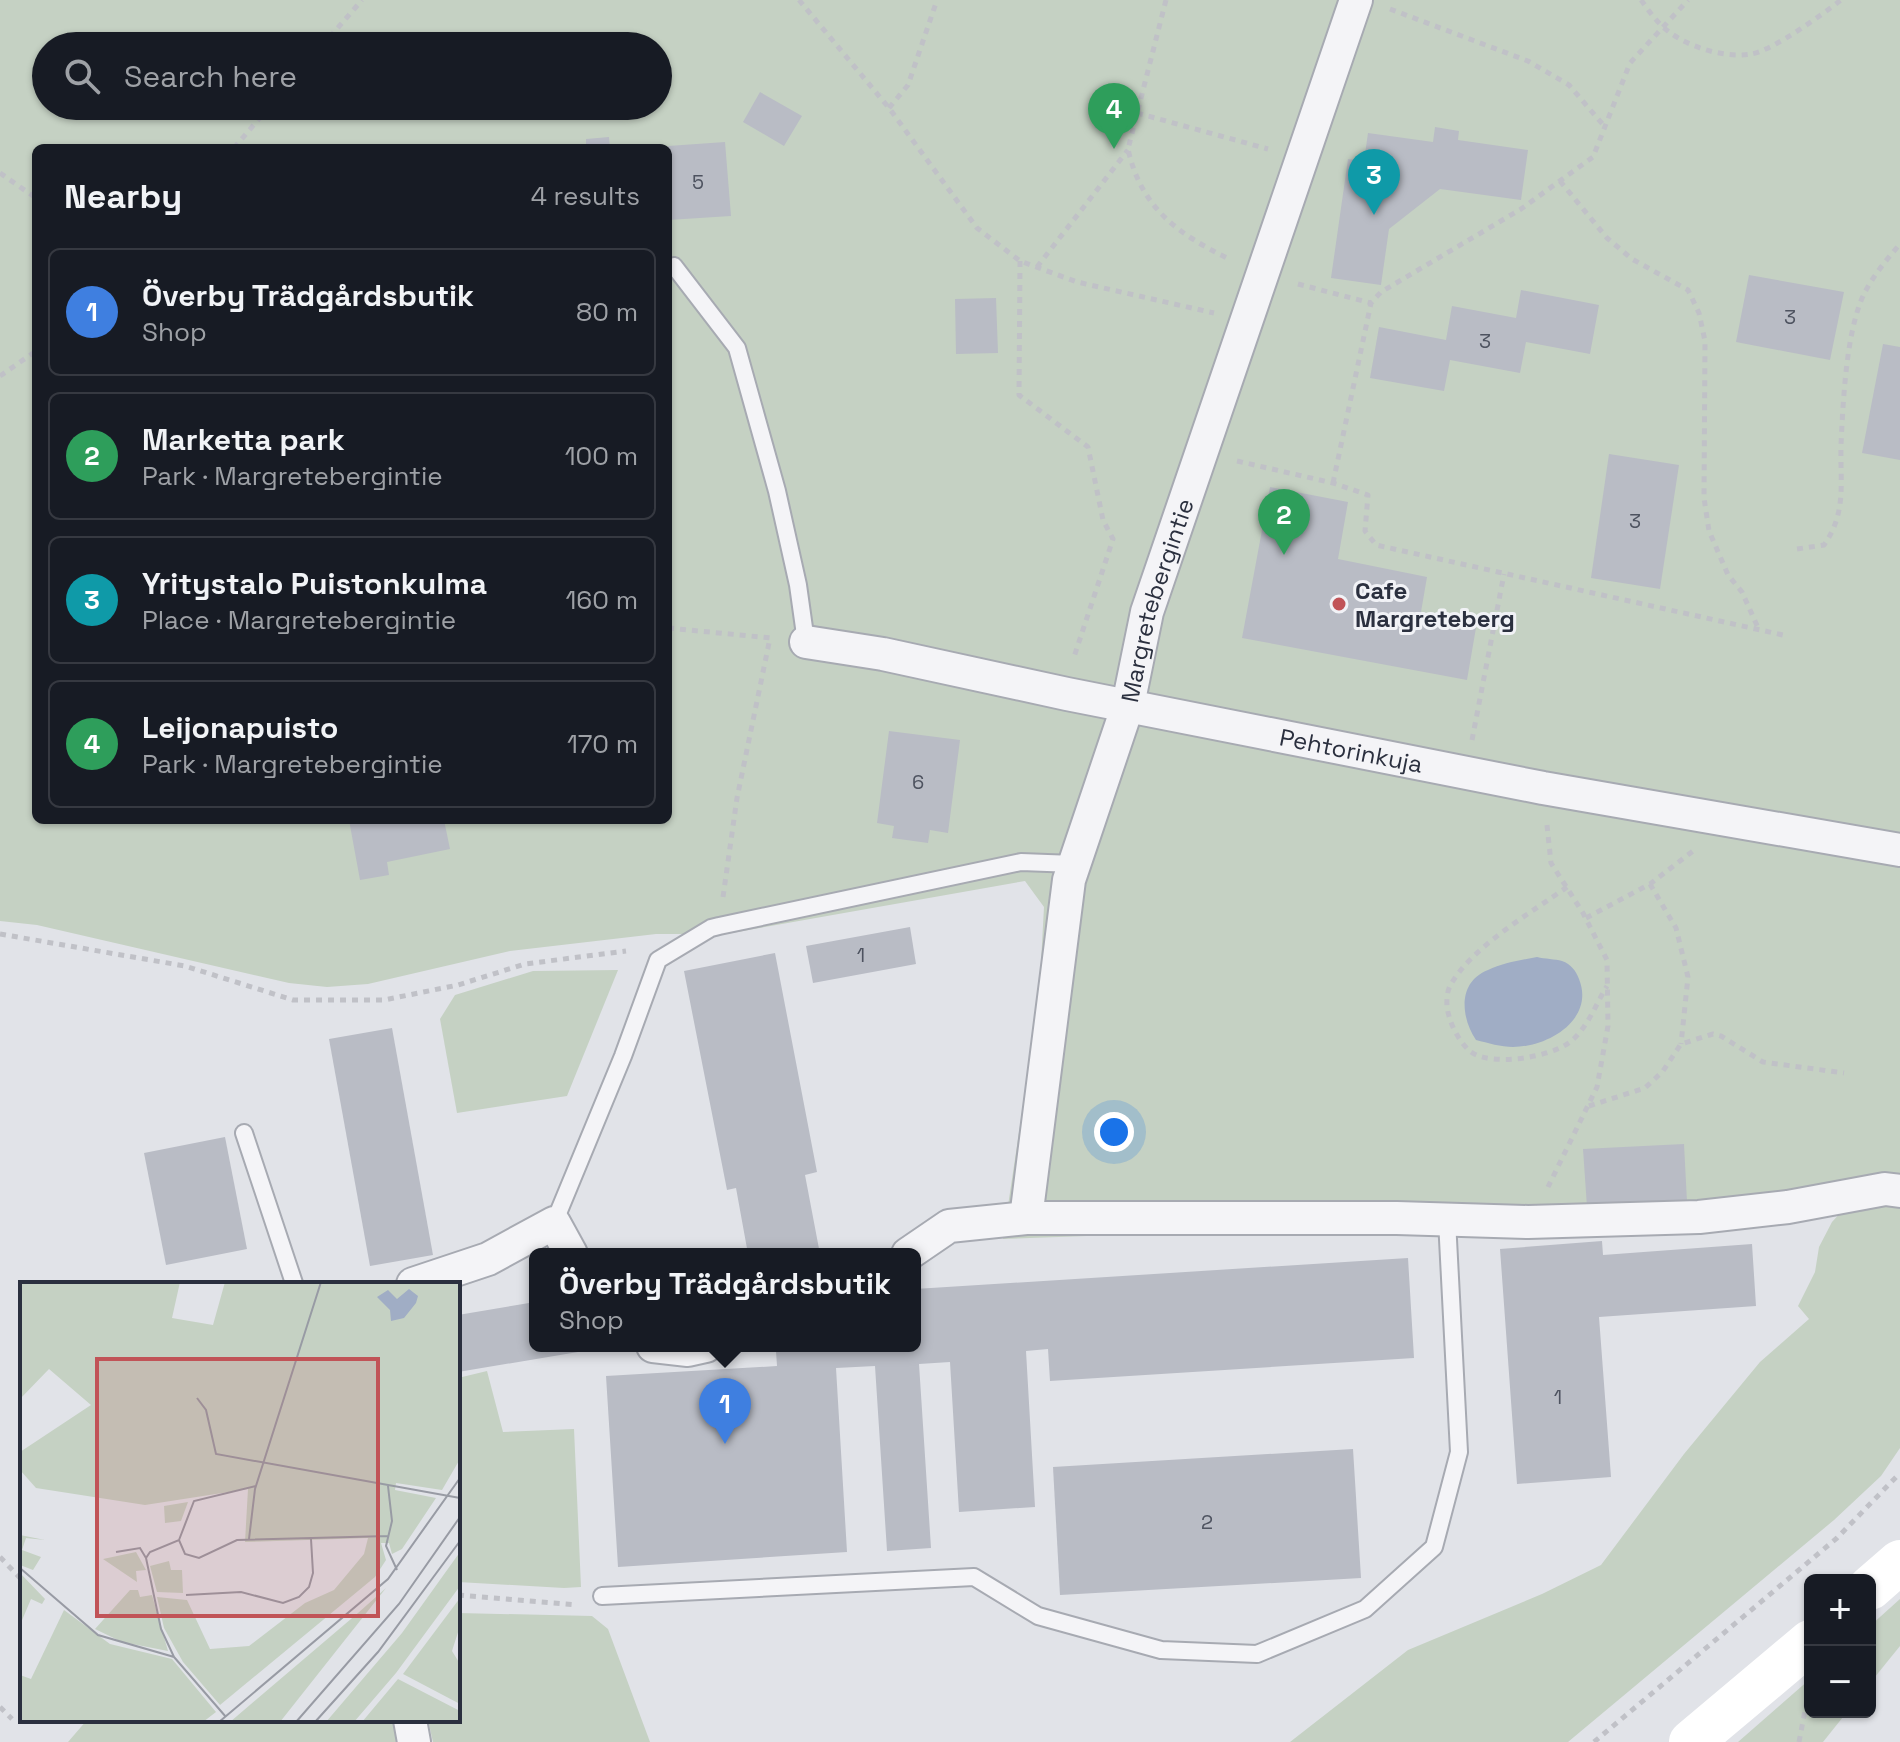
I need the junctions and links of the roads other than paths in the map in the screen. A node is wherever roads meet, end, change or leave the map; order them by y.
1 (1368, 3) edge
2 (674, 266) dead end
3 (806, 642) joint
4 (1128, 705) junction
5 (1900, 850) edge
6 (1074, 864) junction
7 (244, 1133) dead end
8 (1900, 1191) edge
9 (1026, 1218) junction
10 (1447, 1220) junction
11 (554, 1223) junction
12 (568, 1248) edge
13 (917, 1248) edge
14 (291, 1282) edge
15 (419, 1282) edge
16 (1900, 1562) edge
17 (1876, 1583) edge
18 (602, 1596) road end
19 (1805, 1646) edge
20 (410, 1722) edge
21 (414, 1742) edge
22 (1691, 1742) edge

1 - 4 street, Margretebergintie
2 - 3 lane
3 - 4 street, Pehtorinkuja
4 - 5 street, Pehtorinkuja
4 - 6 street, Margretebergintie
6 - 9 street, Margretebergintie
6 - 11 lane
7 - 14 lane
8 - 10 street
9 - 10 street
9 - 13 street
10 - 18 lane
11 - 12 street
11 - 15 street
16 - 17 main road
19 - 22 main road
20 - 21 street

